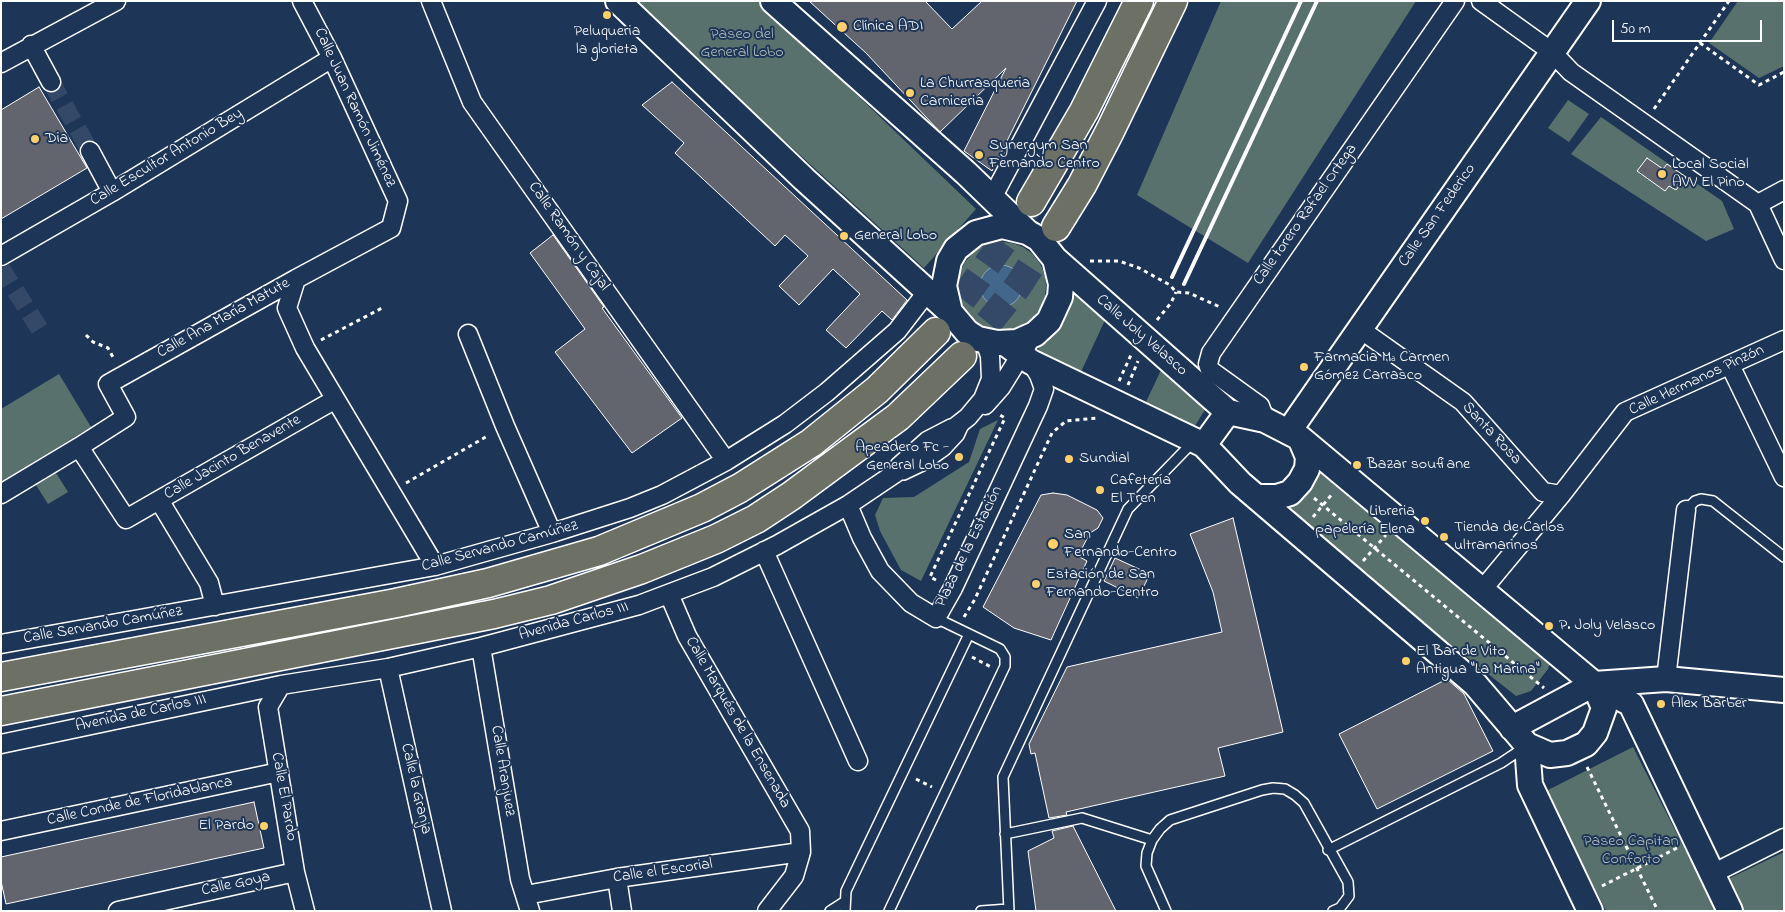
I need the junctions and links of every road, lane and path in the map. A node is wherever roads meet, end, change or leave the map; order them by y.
1 (116, 1) edge
2 (302, 1) edge
3 (431, 1) edge
4 (618, 1) edge
5 (774, 1) edge
6 (1097, 1) edge
7 (1139, 1) edge
8 (1173, 1) edge
9 (1455, 1) edge
10 (1481, 1) edge
11 (1588, 1) edge
12 (1729, 1) edge
13 (1700, 43) junction
14 (32, 45) junction
15 (1552, 52) junction
16 (332, 58) junction
17 (1, 63) edge
18 (1784, 72) edge
19 (51, 82) tunnel mouth
20 (1644, 123) junction
21 (90, 151) tunnel mouth
22 (1784, 190) edge
23 (112, 192) junction
24 (992, 198) junction
25 (1032, 202) tunnel mouth
26 (1758, 204) junction
27 (1056, 228) tunnel mouth
28 (1027, 232) junction
29 (1, 256) edge
30 (1055, 259) junction
31 (1082, 260) dead end
32 (1784, 260) edge
33 (296, 279) junction
34 (928, 292) junction
35 (1176, 292) junction
36 (384, 307) dead end
37 (1236, 316) junction
38 (943, 322) junction
39 (1360, 330) junction
40 (468, 334) dead end
41 (86, 335) dead end
42 (1784, 340) edge
43 (1146, 341) junction
44 (305, 348) junction
45 (1011, 350) junction
46 (962, 356) tunnel mouth
47 (1730, 365) junction
48 (124, 375) junction
49 (334, 400) junction
50 (1115, 401) junction
51 (1228, 412) junction
52 (971, 415) junction
53 (1265, 420) junction
54 (504, 426) junction
55 (1295, 434) junction
56 (1200, 442) junction
57 (79, 447) junction
58 (726, 461) junction
59 (1348, 476) junction
60 (1784, 477) edge
61 (391, 492) junction
62 (1, 494) edge
63 (1561, 495) junction
64 (1258, 497) junction
65 (1313, 498) dead end
66 (159, 500) junction
67 (848, 505) junction
68 (1323, 506) junction
69 (1686, 510) joint
70 (1399, 520) junction
71 (552, 533) junction
72 (1300, 533) junction
73 (1374, 548) junction
74 (764, 551) junction
75 (1784, 557) edge
76 (435, 566) junction
77 (1350, 576) junction
78 (953, 588) junction
79 (1482, 590) junction
80 (669, 594) junction
81 (975, 599) junction
82 (215, 606) junction
83 (936, 618) junction
84 (958, 628) junction
85 (969, 634) junction
86 (1, 644) edge
87 (482, 647) junction
88 (960, 652) junction
89 (388, 668) junction
90 (1003, 672) junction
91 (1, 677) edge
92 (1666, 679) junction
93 (1594, 684) junction
94 (281, 685) junction
95 (1782, 688) edge
96 (1556, 705) junction
97 (1, 711) edge
98 (1512, 728) junction
99 (1, 744) edge
100 (1527, 746) junction
101 (1577, 749) junction
102 (858, 761) dead end
103 (279, 772) junction
104 (903, 772) junction
105 (945, 794) junction
106 (1, 831) edge
107 (1005, 834) junction
108 (1784, 838) edge
109 (1695, 839) junction
110 (1152, 840) junction
111 (1328, 850) junction
112 (801, 852) junction
113 (1637, 868) junction
114 (295, 872) junction
115 (1712, 874) junction
116 (617, 878) junction
117 (528, 903) edge
118 (1586, 903) edge
119 (845, 906) edge
120 (1009, 910) edge
121 (118, 911) edge
122 (305, 911) edge
123 (442, 911) edge
124 (622, 911) edge
125 (767, 911) edge
126 (830, 911) edge
127 (889, 911) edge
128 (981, 911) edge
129 (1166, 911) edge
130 (1333, 911) edge
131 (1658, 911) edge
132 (1730, 911) edge

1 - 14 street
2 - 16 street, Calle Juan Ramón Jiménez
3 - 58 street, Calle Ramón y Cajal
4 - 34 street
5 - 24 street
6 - 24 street
7 - 25 highway
8 - 27 highway
9 - 37 street, Calle torero Rafael Ortega
10 - 15 street
11 - 15 street, Calle San Federico
12 - 13 path
13 - 18 path
13 - 20 path
14 - 17 street
14 - 19 street
15 - 20 street
15 - 39 street, Calle San Federico
16 - 23 street, Calle Escultor Antonio Bey
16 - 33 street, Calle Juan Ramón Jiménez
20 - 26 street
21 - 23 street
22 - 26 street
23 - 29 street, Calle Escultor Antonio Bey
24 - 28 street
26 - 32 street
28 - 30 street
28 - 38 street
30 - 43 street, Calle Joly Velasco
30 - 45 street
31 - 35 path
33 - 44 street, Calle Ana María Matute
33 - 48 street, Calle Ana María Matute
34 - 38 street
34 - 58 street, Calle Servando Camúñez
35 - 37 path
35 - 43 path
36 - 44 path
37 - 53 street, Calle torero Rafael Ortega
38 - 45 street
38 - 91 highway
39 - 55 street, Calle San Federico
39 - 63 street, Santa Rosa
40 - 54 street
41 - 48 path
42 - 47 street, Calle Hermanos Pinzón
43 - 50 path
43 - 50 path
43 - 51 street, Calle Joly Velasco
44 - 49 street, Calle Ana María Matute
45 - 50 street
45 - 52 street
45 - 52 street
45 - 78 street, Plaza de la Estación
46 - 97 highway
47 - 60 street
47 - 63 street, Calle Hermanos Pinzón
48 - 57 street, Calle Ana María Matute
49 - 61 street, Calle Ana María Matute
49 - 66 street, Calle Jacinto Benavente
50 - 56 street
50 - 81 path
51 - 53 street
51 - 56 street
52 - 67 street
52 - 78 path
53 - 55 street
54 - 61 path
54 - 71 street
55 - 59 street
55 - 64 street
56 - 64 street
56 - 107 lane
57 - 62 street, Calle Ana María Matute
57 - 66 street
58 - 71 street, Calle Servando Camúñez
59 - 68 path
59 - 70 street
61 - 76 street, Calle Ana María Matute
63 - 79 street, Calle Hermanos Pinzón
64 - 72 street
65 - 68 path
66 - 82 street, Calle Jacinto Benavente
67 - 74 street, Avenida Carlos III
67 - 83 street, Plaza de la Estación
68 - 72 path
68 - 73 path
69 - 75 lane
69 - 92 street
70 - 73 path
70 - 79 street
71 - 76 street, Calle Servando Camúñez
72 - 77 street
73 - 77 path
73 - 96 path
74 - 80 street, Avenida Carlos III
74 - 102 street
76 - 82 street, Calle Servando Camúñez
77 - 98 street
78 - 81 path
78 - 83 street, Plaza de la Estación
79 - 93 street
80 - 87 street, Avenida Carlos III
80 - 112 street, Calle Marqués de la Ensenada
81 - 84 path
82 - 86 street, Calle Servando Camúñez
83 - 84 lane
84 - 85 lane
85 - 88 lane
85 - 90 lane
87 - 89 street, Avenida Carlos III
87 - 117 street, Calle Aranjuez
88 - 90 path
88 - 104 lane
89 - 94 street, Avenida Carlos III
89 - 123 street, Calle la Granja
90 - 105 lane
92 - 93 street
92 - 95 street
93 - 96 street
93 - 101 street
93 - 109 street
94 - 99 street, Avenida de Carlos III
94 - 103 street, Calle El Pardo
96 - 98 street
98 - 100 street
100 - 101 street
100 - 111 lane
100 - 118 street
101 - 113 path
103 - 106 street, Calle Conde de Floridablanca
103 - 114 street, Calle El Pardo
104 - 105 path
104 - 119 lane
105 - 127 lane
107 - 110 lane
107 - 120 lane
108 - 115 street
109 - 113 path
109 - 115 street
110 - 111 lane
110 - 129 lane
111 - 130 lane
112 - 116 street, Calle el Escorial
112 - 125 street
113 - 118 path
113 - 131 path
114 - 121 street, Calle Goya
114 - 122 street, Calle El Pardo
115 - 132 street
116 - 117 street, Calle el Escorial
116 - 124 street
119 - 126 lane
120 - 128 lane

